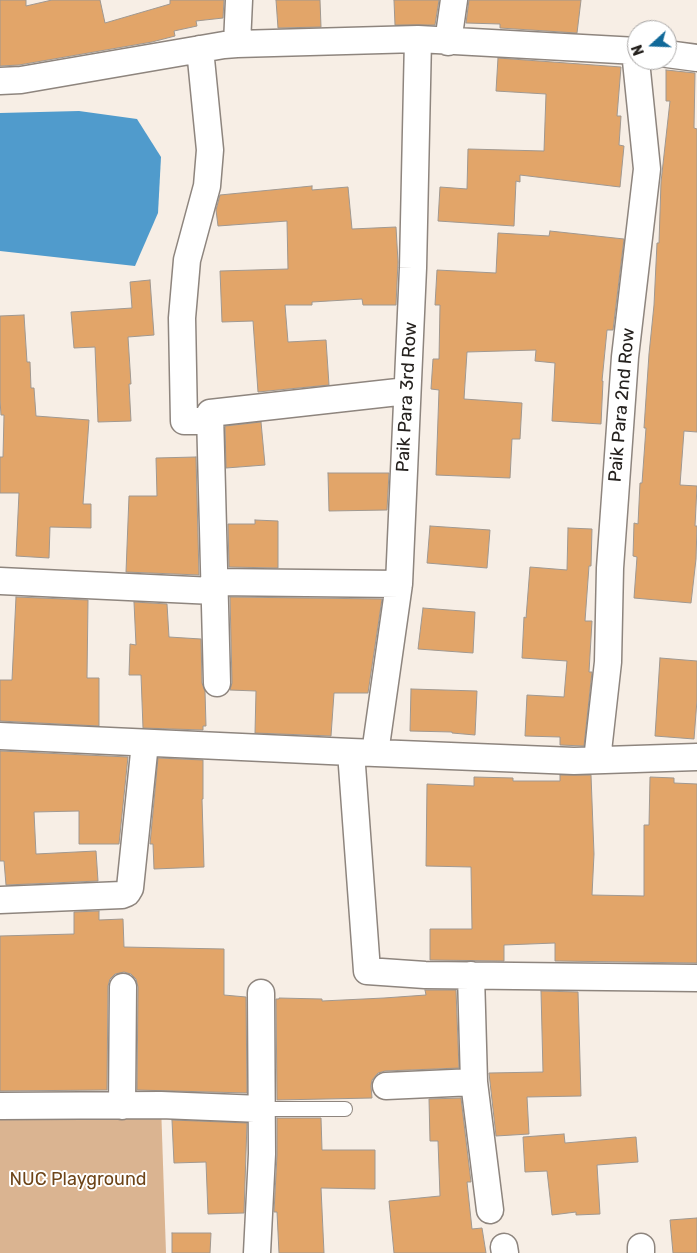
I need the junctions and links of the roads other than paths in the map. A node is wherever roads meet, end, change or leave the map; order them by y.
1 (239, 0) edge
2 (454, 0) edge
3 (418, 39) junction
4 (448, 42) junction
5 (236, 44) junction
6 (200, 49) junction
7 (627, 51) edge
8 (677, 55) edge
9 (697, 58) edge
10 (638, 70) edge
11 (0, 81) edge
12 (407, 391) junction
13 (210, 421) junction
14 (0, 581) edge
15 (399, 584) junction
16 (214, 587) junction
17 (217, 682) dead end
18 (0, 736) edge
19 (145, 743) junction
20 (363, 753) junction
21 (697, 757) edge
22 (596, 760) junction
23 (0, 900) edge
24 (472, 975) junction
25 (697, 978) edge
26 (123, 987) dead end
27 (261, 993) dead end
28 (474, 1082) junction
29 (386, 1086) dead end
30 (0, 1106) edge
31 (122, 1106) junction
32 (261, 1109) junction
33 (345, 1109) dead end
34 (490, 1210) dead end
35 (257, 1253) edge

1 - 5 street
2 - 4 street
3 - 4 street
3 - 5 street
3 - 12 street, Paik Para 3rd Row
4 - 7 street
5 - 6 street
6 - 11 street
6 - 13 street
8 - 9 street
10 - 22 street, Paik Para 2nd Row
12 - 13 street
12 - 15 street, Paik Para 3rd Row
13 - 16 street
14 - 16 street
15 - 16 street
15 - 20 street, Paik Para 3rd Row
16 - 17 street
18 - 19 street
19 - 20 street
19 - 23 street
20 - 22 street
20 - 24 street, Paik Para 3rd Row
21 - 22 street
24 - 25 street
24 - 28 street
26 - 31 street
27 - 32 street
28 - 29 street
28 - 34 street
30 - 31 street
31 - 32 street
32 - 33 lane
32 - 35 street

